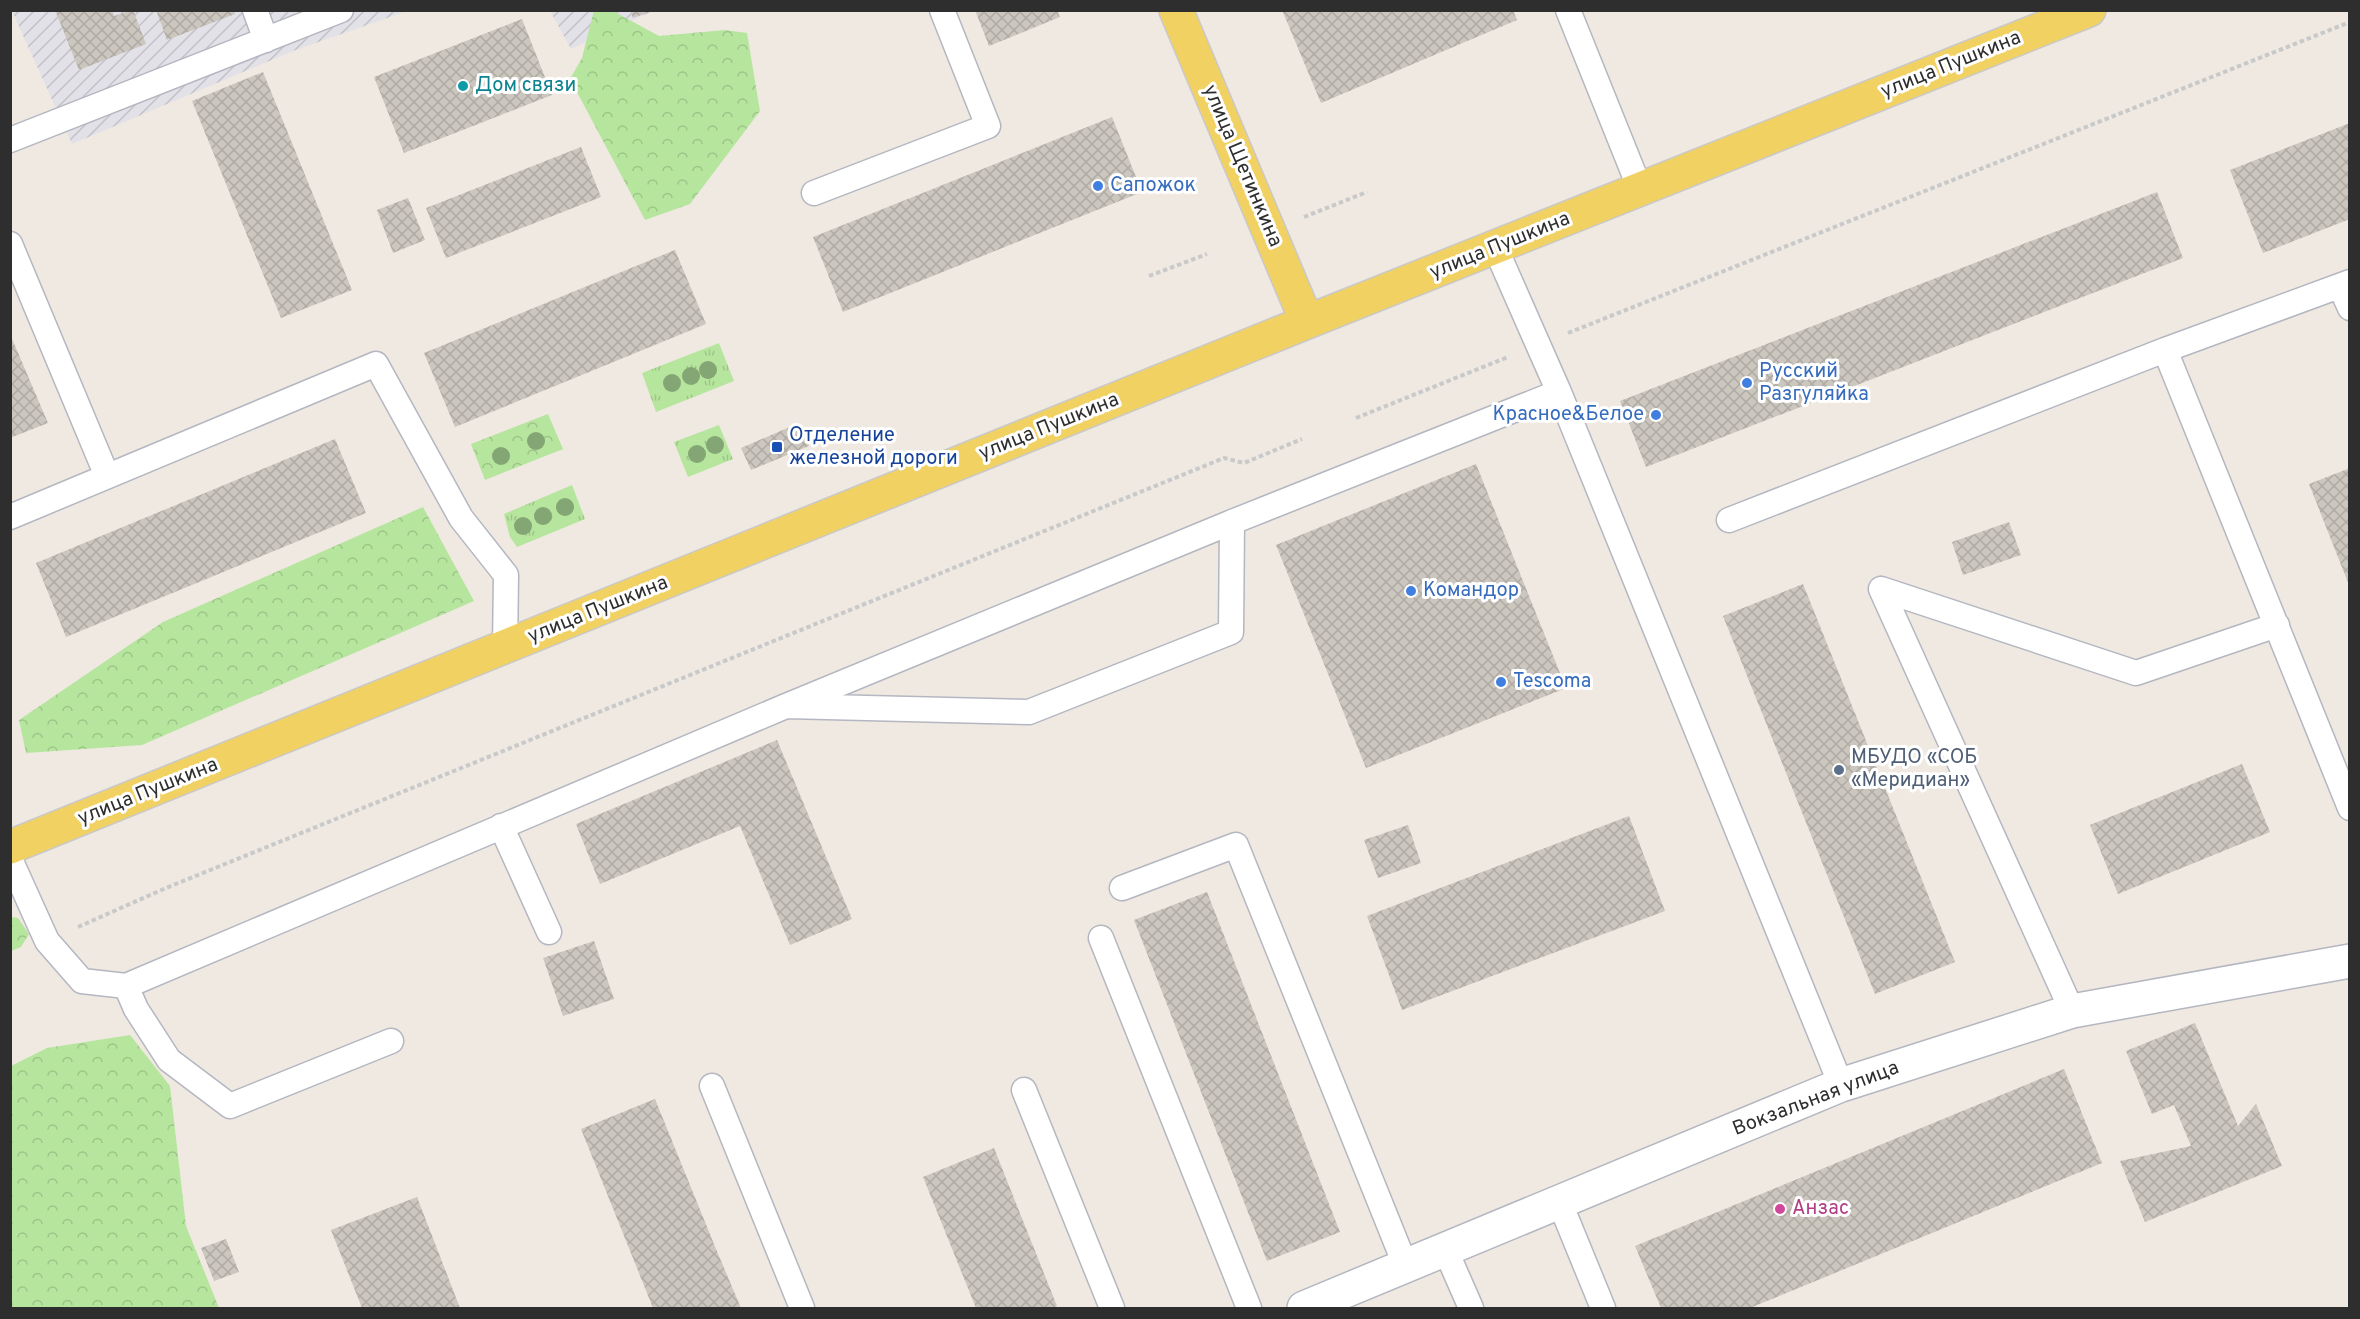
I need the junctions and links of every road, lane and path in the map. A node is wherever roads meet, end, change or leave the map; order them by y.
1 (255, 10) edge
2 (341, 10) edge
3 (942, 10) edge
4 (1176, 10) edge
5 (1568, 10) edge
6 (2088, 10) edge
7 (2349, 22) edge
8 (266, 40) junction
9 (10, 140) edge
10 (1640, 189) junction
11 (1367, 192) dead end
12 (814, 193) dead end
13 (1303, 217) dead end
14 (10, 244) edge
15 (1495, 247) junction
16 (1207, 254) dead end
17 (1149, 276) dead end
18 (2346, 292) edge
19 (1307, 322) junction
20 (1539, 344) junction
21 (2165, 350) junction
22 (1559, 392) junction
23 (1356, 418) dead end
24 (1302, 440) dead end
25 (106, 476) junction
26 (10, 517) edge
27 (1729, 520) dead end
28 (1232, 522) junction
29 (2277, 625) junction
30 (505, 648) junction
31 (786, 706) junction
32 (2349, 808) edge
33 (501, 826) junction
34 (10, 847) edge
35 (10, 859) edge
36 (1122, 888) dead end
37 (549, 932) dead end
38 (1101, 938) dead end
39 (47, 941) junction
40 (2349, 961) edge
41 (126, 986) junction
42 (2072, 1011) junction
43 (391, 1041) dead end
44 (1842, 1085) junction
45 (712, 1086) dead end
46 (1024, 1090) dead end
47 (1560, 1203) junction
48 (1446, 1251) junction
49 (1406, 1267) junction
50 (1320, 1305) edge
51 (801, 1308) edge
52 (1112, 1308) edge
53 (1249, 1308) edge
54 (1471, 1308) edge
55 (1603, 1308) edge

1 - 8 lane
2 - 8 lane
3 - 12 lane
4 - 19 main road, улица Щетинкина
5 - 10 lane
6 - 10 main road, улица Пушкина
7 - 20 path
8 - 9 lane
10 - 15 main road, улица Пушкина
11 - 13 path
14 - 25 lane
15 - 19 main road, улица Пушкина
15 - 20 lane
16 - 17 path
18 - 21 lane
19 - 30 main road, улица Пушкина
20 - 22 lane
20 - 23 path
21 - 27 lane
21 - 29 lane
22 - 28 lane
22 - 44 lane
24 - 39 path
25 - 26 lane
25 - 30 lane
28 - 31 lane
28 - 31 lane
29 - 32 lane
29 - 42 lane
30 - 34 main road, улица Пушкина
31 - 33 lane
33 - 37 lane
33 - 41 lane
35 - 39 lane
36 - 49 lane
38 - 53 lane
39 - 41 lane
40 - 42 street, Вокзальная улица
41 - 43 lane
42 - 44 street, Вокзальная улица
44 - 47 street, Вокзальная улица
45 - 51 lane
46 - 52 lane
47 - 48 street, Вокзальная улица
47 - 55 lane
48 - 49 street, Вокзальная улица
48 - 54 lane
49 - 50 street, Вокзальная улица

